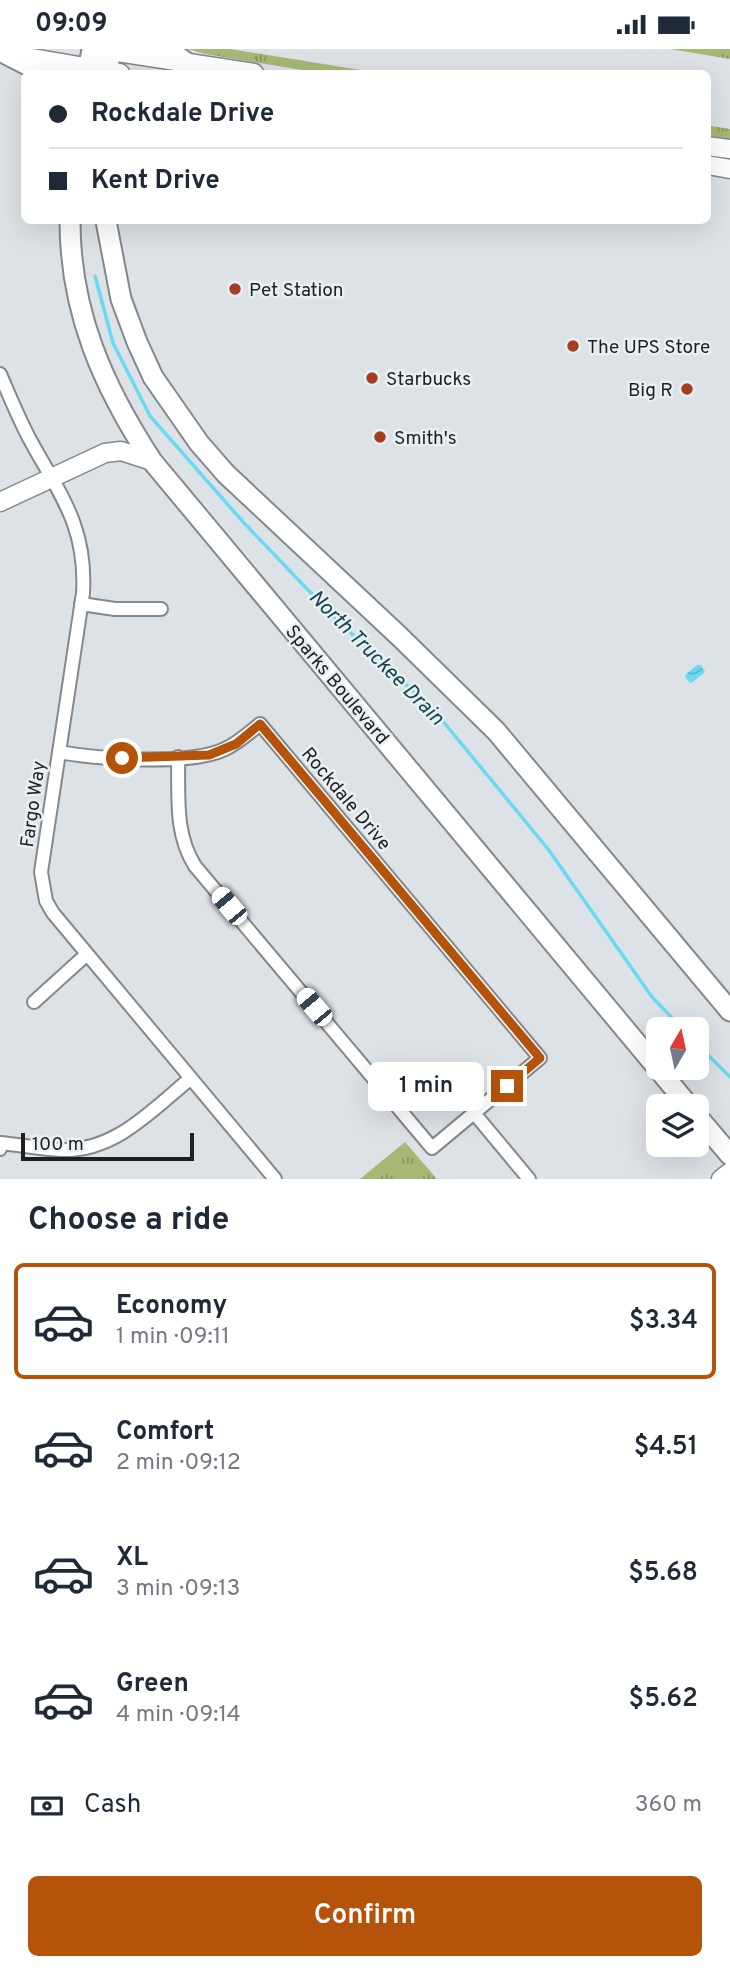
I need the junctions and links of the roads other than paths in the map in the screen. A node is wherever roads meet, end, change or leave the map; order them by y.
1 (167, 49) edge
2 (3, 53) edge
3 (103, 62) edge
4 (187, 63) junction
5 (37, 70) edge
6 (234, 70) edge
7 (711, 146) edge
8 (730, 149) edge
9 (711, 166) edge
10 (730, 169) edge
11 (70, 224) edge
12 (107, 224) edge
13 (0, 374) edge
14 (152, 461) junction
15 (52, 478) junction
16 (0, 502) edge
17 (81, 604) junction
18 (161, 609) dead end
19 (59, 752) junction
20 (178, 757) junction
21 (87, 954) junction
22 (34, 1002) dead end
23 (730, 1011) edge
24 (191, 1078) junction
25 (679, 1094) edge
26 (474, 1113) junction
27 (709, 1130) edge
28 (0, 1149) edge
29 (730, 1155) edge
30 (730, 1171) edge
31 (275, 1179) edge
32 (529, 1179) edge
33 (721, 1179) edge

1 - 4 main road
2 - 3 main road
2 - 5 main road
3 - 4 main road
4 - 6 main road
7 - 8 main road
9 - 10 main road
11 - 14 main road, Sparks Boulevard
12 - 23 main road
13 - 15 street, Fargo Way
14 - 15 main road
14 - 25 main road, Sparks Boulevard
15 - 16 main road
15 - 17 street, Fargo Way
17 - 18 street
17 - 19 street, Fargo Way
19 - 20 street, Rockdale Drive
19 - 21 street, Fargo Way
20 - 26 street
20 - 26 street, Rockdale Drive
21 - 22 street
21 - 24 street, Fargo Way
24 - 28 street
24 - 31 street, Fargo Way
26 - 32 street
27 - 29 main road
30 - 33 main road

